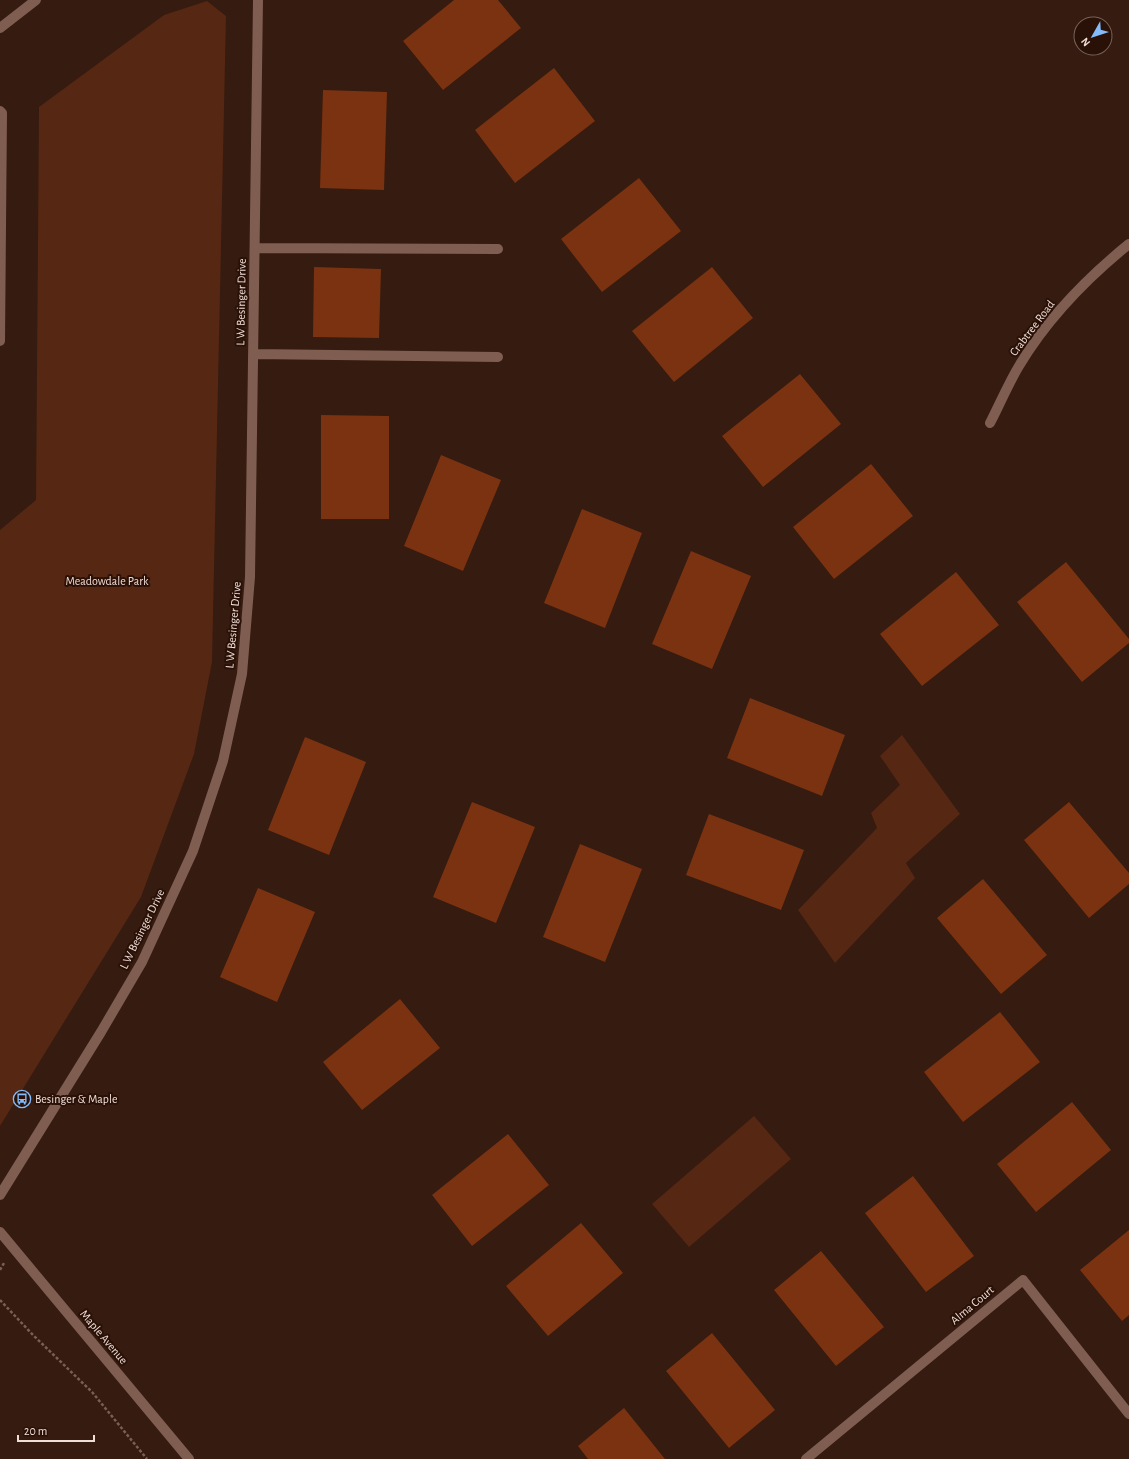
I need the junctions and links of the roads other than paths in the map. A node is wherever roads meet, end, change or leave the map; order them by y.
1 (36, 0) edge
2 (258, 0) edge
3 (0, 28) edge
4 (0, 111) edge
5 (1129, 244) edge
6 (255, 248) junction
7 (498, 249) dead end
8 (0, 341) edge
9 (253, 354) junction
10 (498, 357) dead end
11 (990, 423) dead end
12 (0, 1195) edge
13 (0, 1232) edge
14 (1129, 1414) edge
15 (188, 1459) edge
16 (806, 1459) edge

1 - 3 street
2 - 6 street, L W Besinger Drive
4 - 8 street
5 - 11 street, Crabtree Road
6 - 7 street
6 - 9 street, L W Besinger Drive
9 - 10 street
9 - 12 street, L W Besinger Drive
13 - 15 street, Maple Avenue
14 - 16 street, Alma Court

